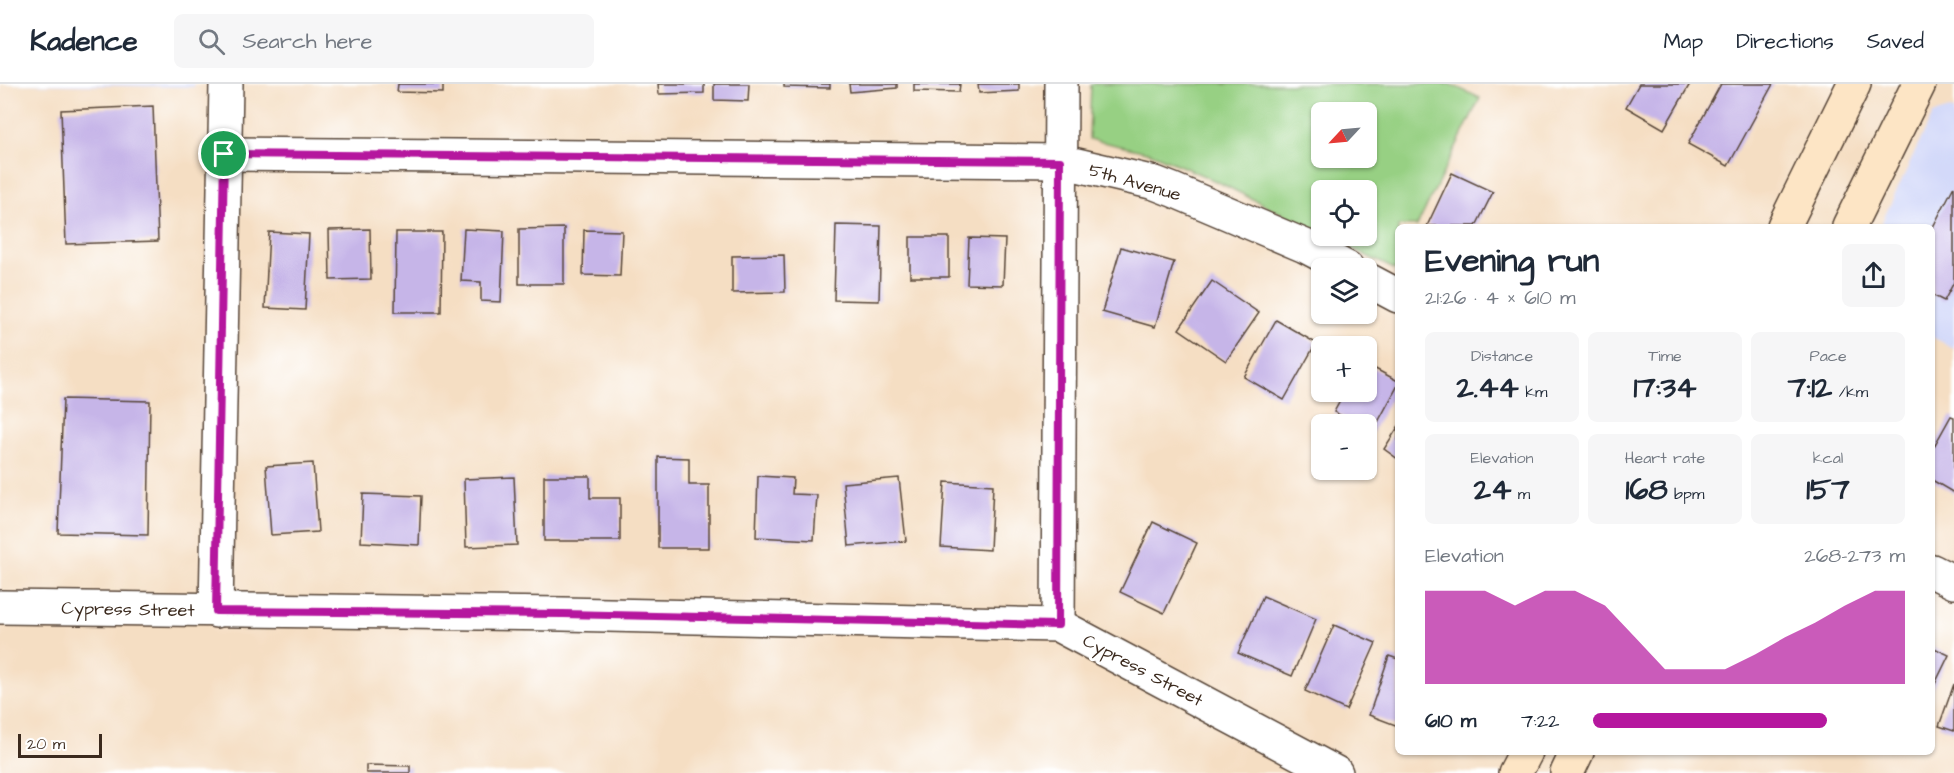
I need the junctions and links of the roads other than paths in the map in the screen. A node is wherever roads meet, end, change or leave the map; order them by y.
1 (226, 84) edge
2 (1061, 84) edge
3 (1854, 84) edge
4 (1919, 84) edge
5 (224, 154) junction
6 (1060, 161) junction
7 (1785, 224) edge
8 (1850, 224) edge
9 (1328, 258) edge
10 (1377, 285) edge
11 (1395, 294) edge
12 (1935, 572) edge
13 (1954, 582) edge
14 (0, 607) edge
15 (216, 611) junction
16 (1058, 625) junction
17 (1524, 755) edge
18 (1576, 755) edge
19 (1336, 773) edge
20 (1515, 773) edge
21 (1567, 773) edge

1 - 5 street
2 - 6 street
3 - 7 main road
4 - 8 main road
5 - 6 street, 5th Avenue
5 - 15 street
6 - 9 street, 5th Avenue
6 - 16 street
10 - 11 street
12 - 13 street
14 - 15 street, Cypress Street
15 - 16 street, Cypress Street
16 - 19 street, Cypress Street
17 - 20 main road
18 - 21 main road

